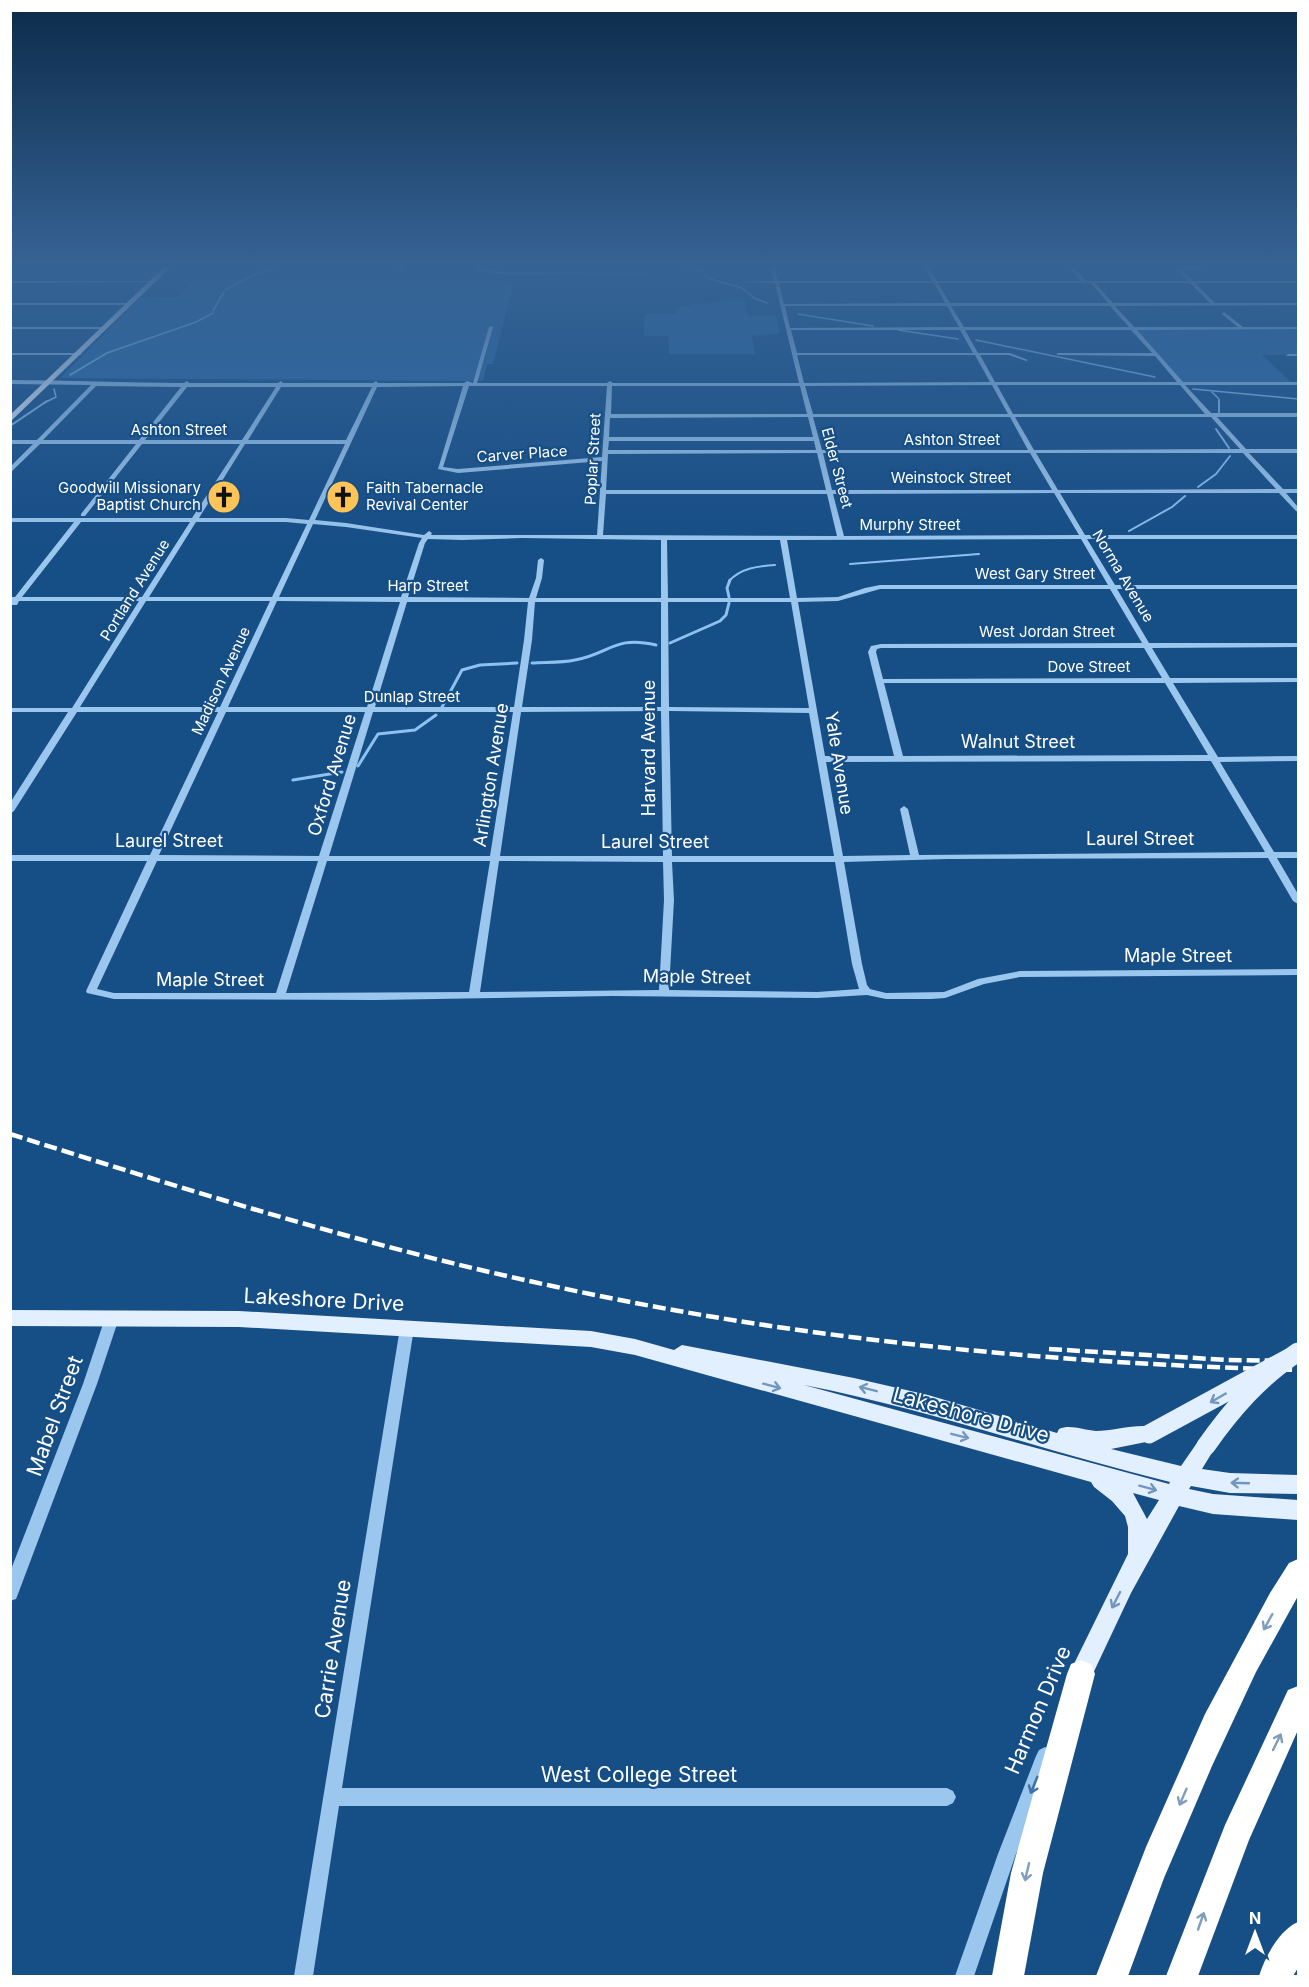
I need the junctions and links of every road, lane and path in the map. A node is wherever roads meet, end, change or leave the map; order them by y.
1 (66, 357) edge
2 (77, 357) edge
3 (483, 357) edge
4 (795, 357) edge
5 (977, 357) edge
6 (1017, 357) edge
7 (1157, 357) edge
8 (1026, 360) dead end
9 (10, 382) edge
10 (39, 382) junction
11 (50, 382) junction
12 (475, 383) junction
13 (1180, 383) junction
14 (1299, 383) edge
15 (94, 384) junction
16 (186, 384) junction
17 (281, 384) junction
18 (376, 384) junction
19 (467, 384) junction
20 (610, 384) junction
21 (801, 384) junction
22 (992, 384) junction
23 (12, 415) edge
24 (608, 416) junction
25 (810, 416) junction
26 (1011, 416) junction
27 (1212, 416) junction
28 (1299, 416) edge
29 (606, 439) junction
30 (815, 439) junction
31 (10, 442) edge
32 (38, 442) junction
33 (140, 442) junction
34 (244, 442) junction
35 (348, 442) junction
36 (1245, 451) junction
37 (1299, 451) edge
38 (819, 452) junction
39 (1032, 452) junction
40 (605, 455) junction
41 (10, 471) edge
42 (1282, 491) junction
43 (1299, 491) edge
44 (603, 492) junction
45 (829, 492) junction
46 (1056, 492) junction
47 (1299, 510) edge
48 (10, 515) edge
49 (80, 518) junction
50 (196, 518) junction
51 (312, 519) junction
52 (10, 520) edge
53 (428, 535) junction
54 (600, 536) junction
55 (1083, 537) junction
56 (1299, 537) edge
57 (664, 538) junction
58 (783, 538) junction
59 (841, 538) junction
60 (541, 560) dead end
61 (1299, 586) edge
62 (1112, 587) junction
63 (846, 598) joint
64 (13, 599) edge
65 (404, 599) junction
66 (145, 600) junction
67 (274, 600) junction
68 (532, 600) junction
69 (665, 600) junction
70 (795, 600) junction
71 (10, 606) edge
72 (1299, 645) edge
73 (1147, 646) junction
74 (1167, 680) junction
75 (1299, 680) edge
76 (879, 681) junction
77 (10, 710) edge
78 (75, 710) junction
79 (369, 710) junction
80 (666, 710) junction
81 (222, 711) junction
82 (517, 711) junction
83 (814, 711) junction
84 (821, 759) junction
85 (899, 759) junction
86 (1215, 759) junction
87 (1299, 759) edge
88 (904, 809) dead end
89 (10, 812) edge
90 (1272, 855) junction
91 (1299, 855) edge
92 (10, 858) edge
93 (152, 858) junction
94 (323, 858) junction
95 (495, 858) junction
96 (667, 858) junction
97 (915, 858) junction
98 (839, 859) junction
99 (1299, 901) edge
100 (1299, 972) edge
101 (91, 991) joint
102 (867, 992) junction
103 (664, 993) junction
104 (474, 994) junction
105 (280, 996) junction
106 (10, 1318) edge
107 (112, 1318) junction
108 (407, 1328) junction
109 (634, 1347) junction
110 (1293, 1355) edge
111 (959, 1413) junction
112 (1073, 1468) junction
113 (1180, 1485) junction
114 (1299, 1485) edge
115 (1299, 1510) edge
116 (1137, 1558) junction
117 (1299, 1572) edge
118 (10, 1594) edge
119 (1081, 1674) junction
120 (1299, 1700) edge
121 (332, 1797) junction
122 (947, 1797) dead end
123 (1299, 1938) edge
124 (303, 1977) edge
125 (964, 1977) edge
126 (1008, 1977) edge
127 (1112, 1977) edge
128 (1182, 1977) edge
129 (1275, 1977) edge

1 - 10 main road
2 - 11 main road
3 - 12 street
4 - 21 street, Elder Street
5 - 22 street, Norma Avenue
6 - 8 street
7 - 13 street
9 - 10 street
10 - 11 street
10 - 23 main road
11 - 15 street
11 - 23 main road
12 - 19 street
12 - 20 street
13 - 14 street
13 - 22 street
13 - 27 street
15 - 16 street
15 - 32 street
16 - 17 street
16 - 33 street
17 - 18 street
17 - 34 street, Portland Avenue
18 - 19 street
18 - 35 street, Madison Avenue
19 - 20 street
19 - 40 street, Carver Place
20 - 21 street
20 - 24 street, Poplar Street
21 - 22 street
21 - 25 street, Elder Street
22 - 26 street, Norma Avenue
24 - 25 street
24 - 29 street, Poplar Street
25 - 26 street
25 - 30 street, Elder Street
26 - 27 street
26 - 39 street, Norma Avenue
27 - 28 street
27 - 36 street
29 - 30 street
29 - 40 street, Poplar Street
30 - 38 street, Elder Street
31 - 32 street, Ashton Street
32 - 33 street, Ashton Street
32 - 41 street
33 - 34 street, Ashton Street
33 - 49 street
34 - 35 street, Ashton Street
34 - 50 street, Portland Avenue
35 - 51 street, Madison Avenue
36 - 37 street, Ashton Street
36 - 39 street, Ashton Street
36 - 42 street
38 - 39 street, Ashton Street
38 - 40 street, Ashton Street
38 - 45 street, Elder Street
39 - 46 street, Norma Avenue
40 - 44 street, Poplar Street
42 - 43 street, Weinstock Street
42 - 46 street, Weinstock Street
42 - 47 street
44 - 45 street, Weinstock Street
44 - 54 street, Poplar Street
45 - 46 street, Weinstock Street
45 - 59 street, Elder Street
46 - 55 street, Norma Avenue
48 - 49 street, Murphy Street
49 - 50 street, Murphy Street
49 - 52 street, Murphy Street
49 - 64 street
50 - 51 street, Murphy Street
50 - 66 street, Portland Avenue
51 - 53 street, Murphy Street
51 - 67 street, Madison Avenue
53 - 54 street, Murphy Street
53 - 65 street, Oxford Avenue
54 - 57 street, Murphy Street
55 - 56 street, Murphy Street
55 - 59 street, Murphy Street
55 - 62 street, Norma Avenue
57 - 58 street, Murphy Street
57 - 69 street, Harvard Avenue
58 - 59 street, Murphy Street
58 - 70 street, Yale Avenue
60 - 68 street, Arlington Avenue
61 - 62 street, West Gary Street
62 - 63 street, West Gary Street
62 - 73 street, Norma Avenue
63 - 70 street, Harp Street
64 - 66 street, Harp Street
64 - 71 street
65 - 67 street, Harp Street
65 - 68 street, Harp Street
65 - 79 street, Oxford Avenue
66 - 67 street, Harp Street
66 - 78 street, Portland Avenue
67 - 81 street, Madison Avenue
68 - 69 street, Harp Street
68 - 82 street, Arlington Avenue
69 - 70 street, Harp Street
69 - 80 street, Harvard Avenue
70 - 83 street, Yale Avenue
72 - 73 street, West Jordan Street
73 - 74 street, Norma Avenue
73 - 76 street, West Jordan Street
74 - 75 street, Dove Street
74 - 76 street, Dove Street
74 - 86 street, Norma Avenue
76 - 85 street
77 - 78 street, Dunlap Street
78 - 81 street, Dunlap Street
78 - 89 street, Portland Avenue
79 - 81 street, Dunlap Street
79 - 82 street, Dunlap Street
79 - 94 street, Oxford Avenue
80 - 82 street, Dunlap Street
80 - 83 street, Dunlap Street
80 - 96 street, Harvard Avenue
81 - 93 street, Madison Avenue
82 - 95 street, Arlington Avenue
83 - 84 street, Yale Avenue
84 - 85 street, Walnut Street
84 - 98 street, Yale Avenue
85 - 86 street, Walnut Street
86 - 87 street, Walnut Street
86 - 90 street, Norma Avenue
88 - 97 street
90 - 91 street, Laurel Street
90 - 97 street, Laurel Street
90 - 99 street, Norma Avenue
92 - 93 street, Laurel Street
93 - 94 street, Laurel Street
93 - 101 street, Madison Avenue
94 - 95 street, Laurel Street
94 - 105 street, Oxford Avenue
95 - 96 street, Laurel Street
95 - 104 street, Arlington Avenue
96 - 98 street, Laurel Street
96 - 103 street, Harvard Avenue
97 - 98 street, Laurel Street
98 - 102 street, Yale Avenue
100 - 102 street, Maple Street
101 - 105 street, Maple Street
102 - 103 street, Maple Street
103 - 104 street, Maple Street
104 - 105 street, Maple Street
106 - 107 main road, Lakeshore Drive
107 - 108 main road, Lakeshore Drive
107 - 118 street, Mabel Street
108 - 109 main road, Lakeshore Drive
108 - 121 street, Carrie Avenue
111 -> 109 main road, Lakeshore Drive
109 -> 112 main road, Lakeshore Drive
110 -> 111 main road, bridge
110 - 113 main road, Harmon Drive, bridge
111 - 113 main road, Lakeshore Drive
112 -> 113 main road, Lakeshore Drive
112 - 116 main road
114 -> 113 main road, Lakeshore Drive
113 - 115 main road, Lakeshore Drive
113 - 116 main road, Harmon Drive
116 -> 119 main road, Harmon Drive
117 -> 127 highway
119 -> 125 street, Harmon Drive
119 -> 126 highway
128 -> 120 highway
121 - 122 street, West College Street
121 - 124 street, Carrie Avenue
123 - 129 highway

